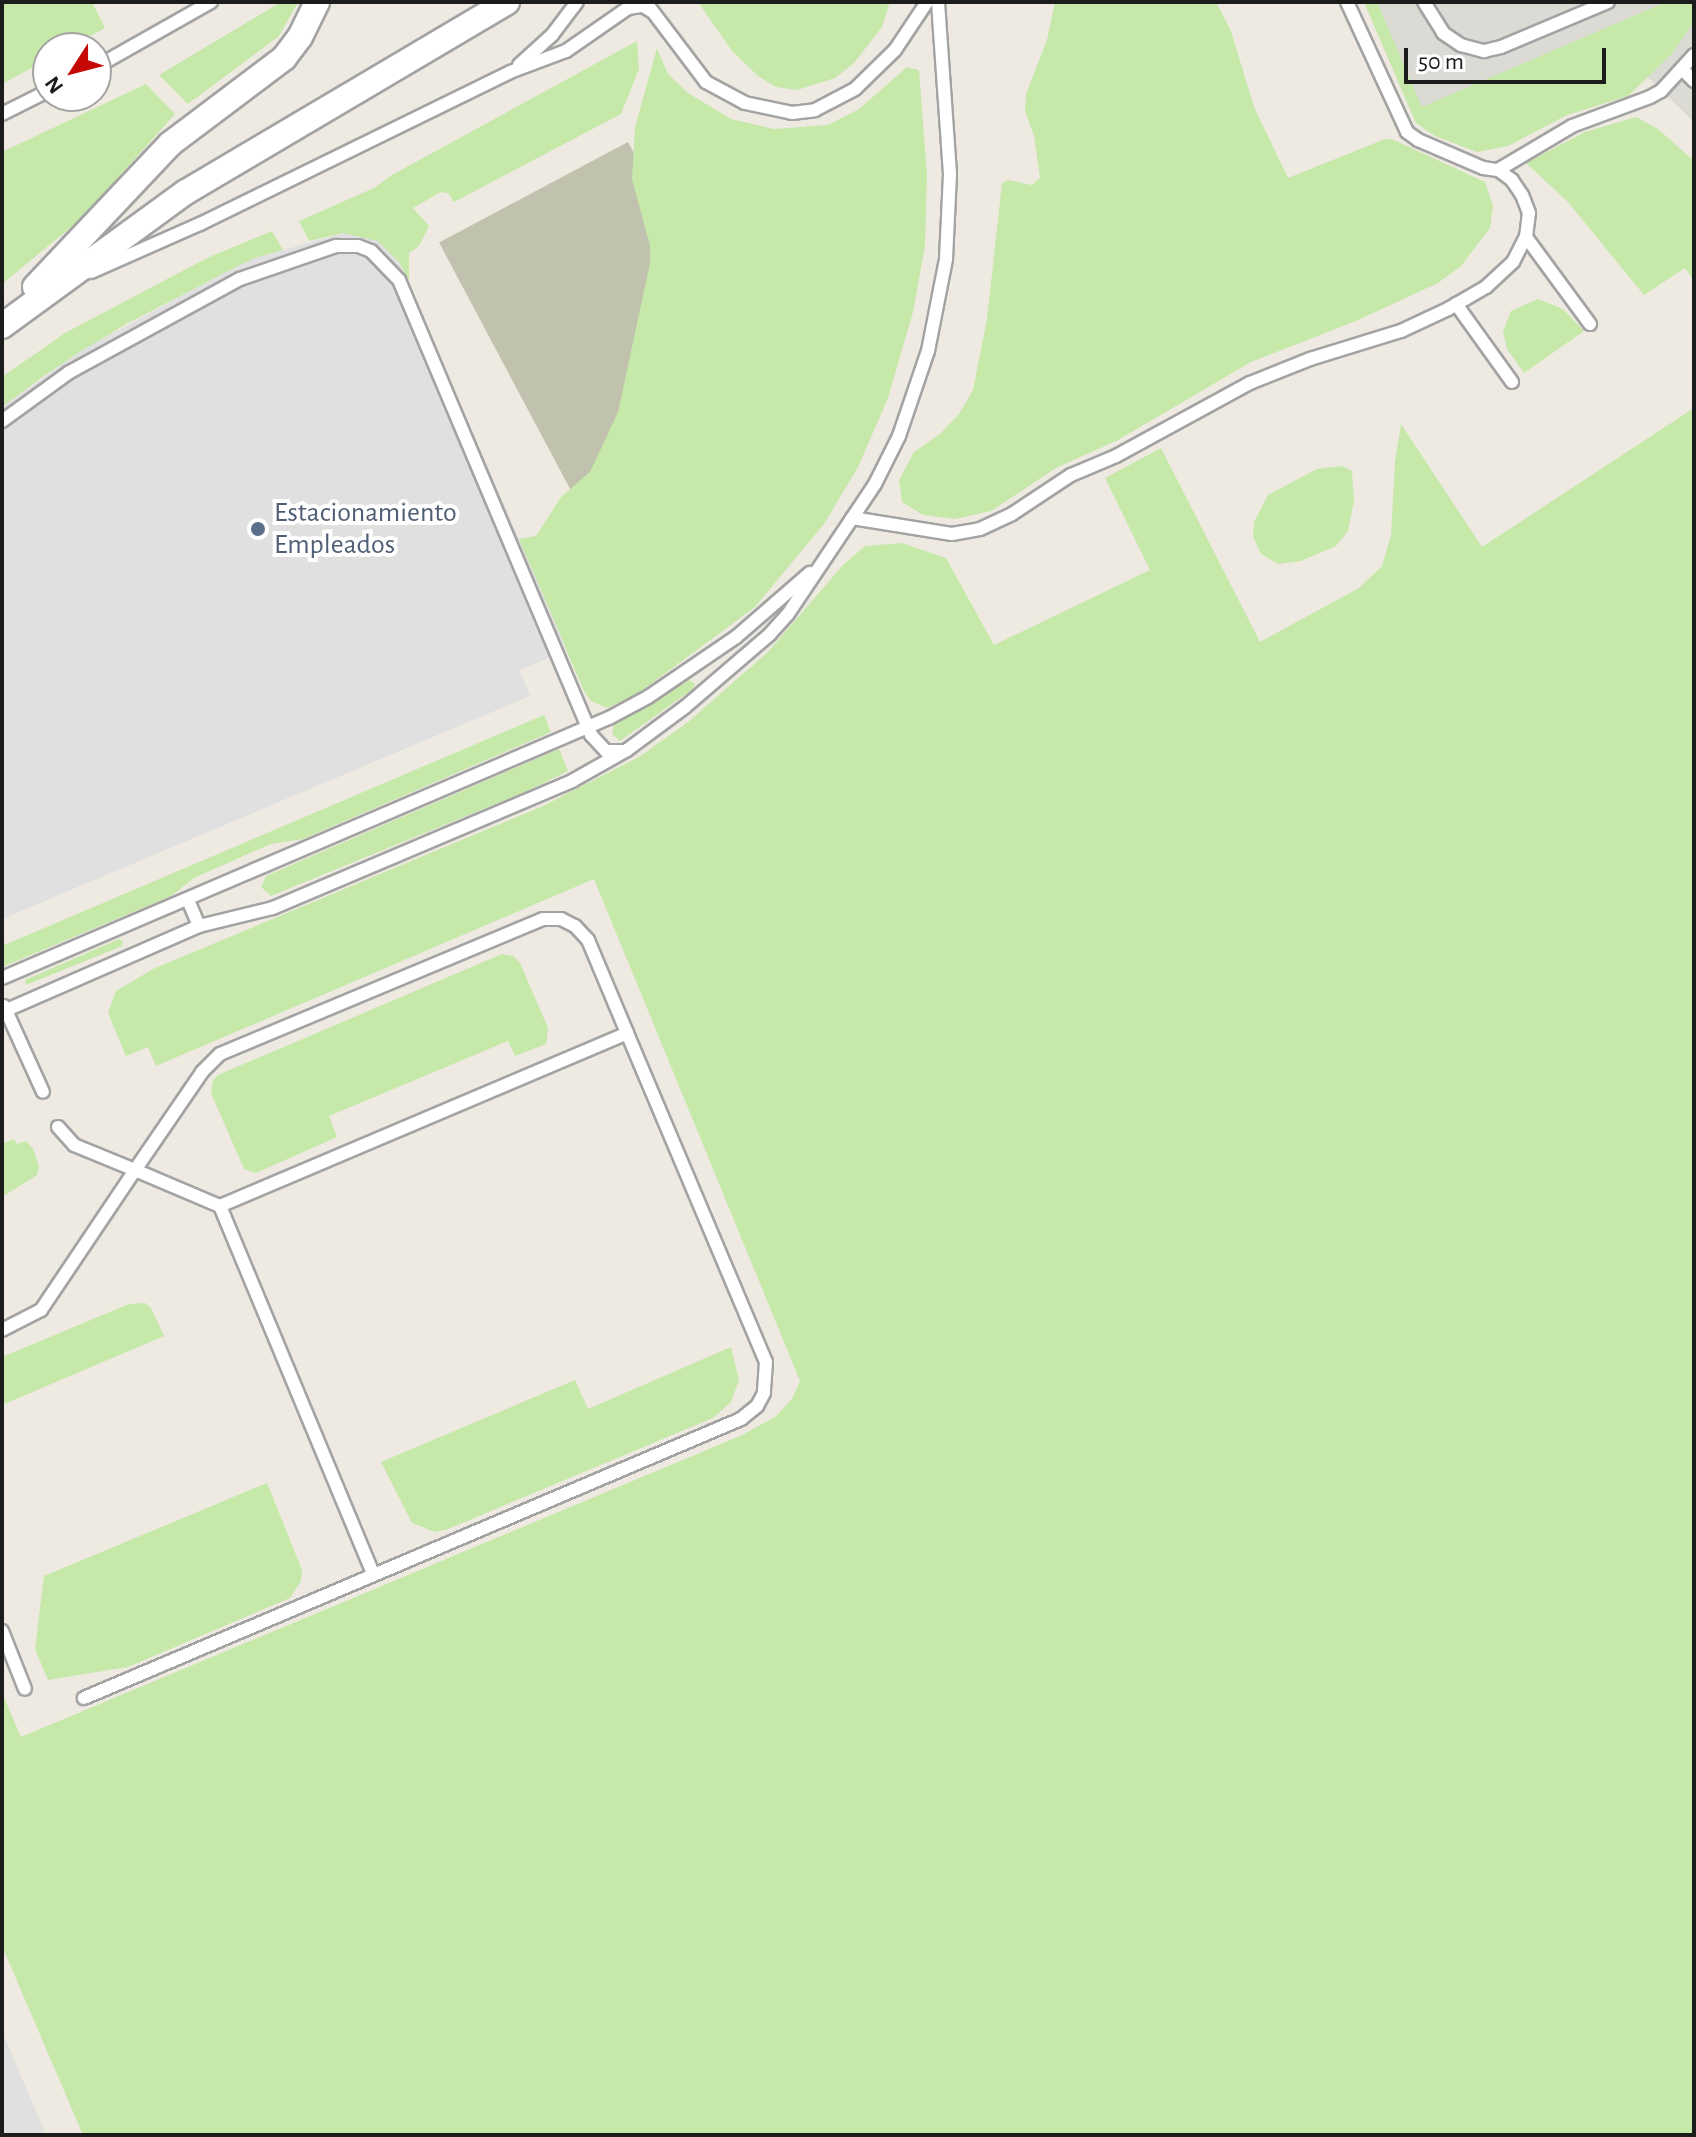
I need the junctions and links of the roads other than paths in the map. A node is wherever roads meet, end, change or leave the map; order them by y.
1 (211, 2) edge
2 (317, 2) edge
3 (507, 2) edge
4 (577, 2) edge
5 (927, 2) edge
6 (938, 2) edge
7 (1347, 2) edge
8 (1424, 2) edge
9 (1608, 2) edge
10 (648, 6) edge
11 (1694, 55) edge
12 (112, 58) edge
13 (1682, 69) junction
14 (510, 72) junction
15 (1694, 81) edge
16 (32, 99) edge
17 (2, 114) edge
18 (1498, 170) junction
19 (1526, 237) junction
20 (53, 289) junction
21 (1456, 304) junction
22 (2, 323) edge
23 (1590, 324) dead end
24 (1512, 382) dead end
25 (2, 421) edge
26 (852, 518) junction
27 (825, 560) junction
28 (587, 727) junction
29 (627, 750) junction
30 (188, 900) junction
31 (199, 926) junction
32 (2, 978) edge
33 (4, 1008) edge
34 (627, 1033) junction
35 (43, 1092) dead end
36 (58, 1127) dead end
37 (135, 1170) junction
38 (220, 1206) junction
39 (2, 1330) edge
40 (373, 1574) junction
41 (2, 1631) edge
42 (25, 1689) dead end
43 (84, 1698) dead end

1 - 12 lane
2 - 22 street
3 - 20 street
4 - 14 lane
5 - 10 lane
6 - 26 lane
7 - 18 lane
8 - 9 lane
10 - 14 lane
11 - 13 lane
13 - 15 lane
13 - 18 lane
14 - 20 lane
16 - 17 lane
18 - 19 lane
19 - 21 lane
19 - 23 lane
20 - 22 street
21 - 24 lane
21 - 26 lane
25 - 28 lane
26 - 27 lane
27 - 28 lane
27 - 29 lane
28 - 29 lane
28 - 30 lane
29 - 31 lane
30 - 31 lane
30 - 32 lane
31 - 33 lane
33 - 35 lane
34 - 37 lane
34 - 38 lane
34 - 40 lane
36 - 37 lane
37 - 38 lane
37 - 39 lane
38 - 40 lane
40 - 43 lane
41 - 42 lane

